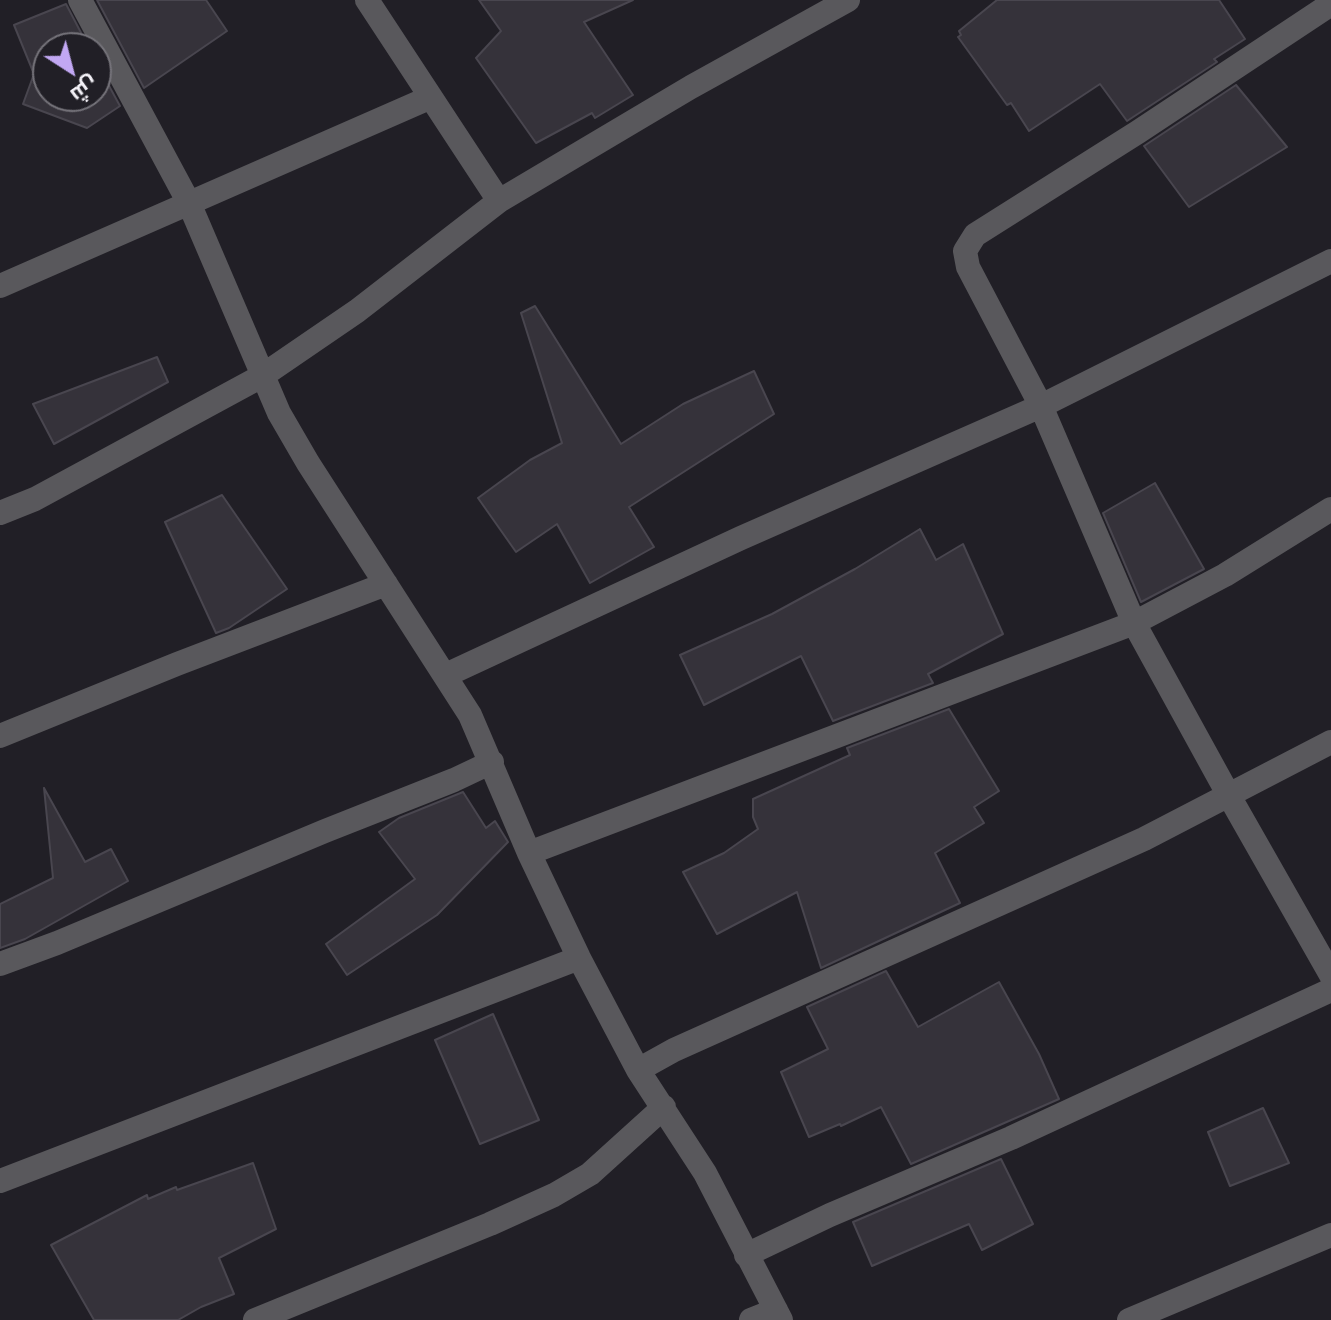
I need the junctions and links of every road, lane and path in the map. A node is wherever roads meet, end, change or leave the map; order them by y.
1 (80, 0) edge
2 (367, 0) edge
3 (848, 0) edge
4 (1331, 4) edge
5 (429, 98) junction
6 (499, 201) junction
7 (189, 203) junction
8 (1331, 261) edge
9 (0, 286) edge
10 (262, 376) junction
11 (1041, 406) junction
12 (1331, 509) edge
13 (0, 513) edge
14 (386, 584) junction
15 (1134, 623) junction
16 (446, 675) junction
17 (0, 736) edge
18 (1331, 742) edge
19 (492, 762) junction
20 (1228, 794) junction
21 (529, 853) junction
22 (579, 958) junction
23 (0, 964) edge
24 (1331, 975) edge
25 (1331, 990) edge
26 (638, 1070) junction
27 (664, 1107) junction
28 (0, 1181) edge
29 (1331, 1235) edge
30 (746, 1255) junction
31 (779, 1315) edge
32 (255, 1320) edge
33 (751, 1320) edge
34 (1129, 1320) edge

1 - 7 street
2 - 5 street
3 - 6 street
4 - 11 street
5 - 6 street
5 - 7 street
6 - 10 street
7 - 9 street
7 - 10 street
8 - 11 street
10 - 13 street
10 - 14 street
11 - 15 street
11 - 16 street
12 - 15 street
14 - 16 street
14 - 17 street
15 - 20 street
15 - 21 street
16 - 19 street
18 - 20 street
19 - 21 street
19 - 23 street
20 - 24 street
20 - 26 street
21 - 22 street
22 - 26 street
22 - 28 street
25 - 30 street
26 - 27 street
27 - 30 street
27 - 32 street
29 - 34 street
30 - 31 street
31 - 33 street

